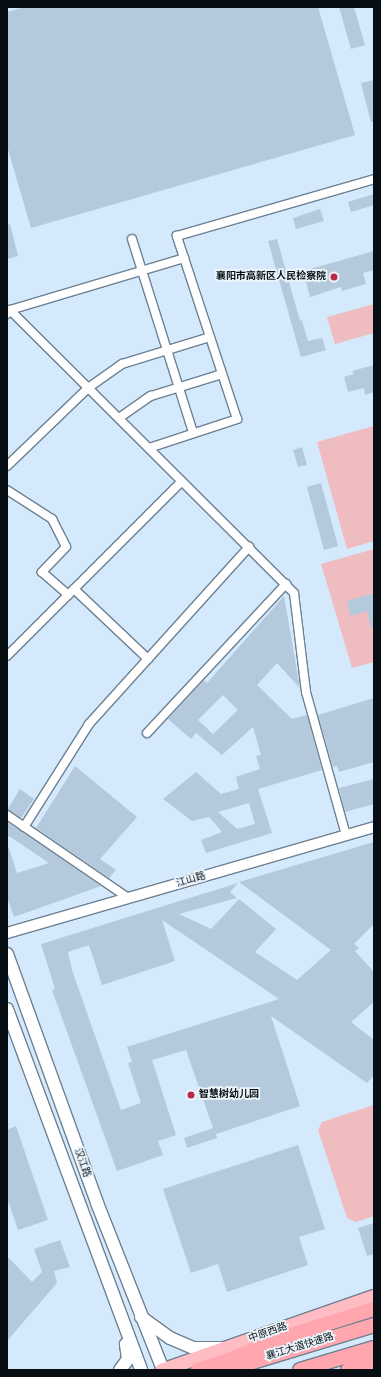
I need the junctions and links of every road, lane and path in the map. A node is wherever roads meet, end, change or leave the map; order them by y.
1 (374, 179) edge
2 (132, 239) dead end
3 (184, 258) junction
4 (142, 270) junction
5 (9, 312) edge
6 (210, 337) junction
7 (167, 350) junction
8 (222, 374) junction
9 (179, 387) junction
10 (88, 388) junction
11 (119, 418) junction
12 (193, 434) junction
13 (149, 448) junction
14 (7, 466) edge
15 (182, 481) junction
16 (7, 490) edge
17 (249, 547) junction
18 (286, 584) junction
19 (71, 592) junction
20 (7, 656) edge
21 (148, 659) junction
22 (147, 733) dead end
23 (7, 815) edge
24 (24, 827) junction
25 (374, 827) edge
26 (346, 835) junction
27 (128, 898) junction
28 (7, 933) edge
29 (7, 954) edge
30 (7, 1009) edge
31 (374, 1296) edge
32 (374, 1309) edge
33 (141, 1317) junction
34 (374, 1324) edge
35 (124, 1325) junction
36 (225, 1348) junction
37 (374, 1348) edge
38 (374, 1362) edge
39 (120, 1370) edge
40 (141, 1370) edge
41 (162, 1370) edge
42 (198, 1370) edge
43 (226, 1370) edge
44 (300, 1370) edge
45 (348, 1370) edge

1 - 3 street
2 - 4 street
3 - 4 street
3 - 6 street
4 - 5 street
4 - 7 street
5 - 10 street
6 - 7 street
6 - 8 street
7 - 9 street
7 - 10 street
8 - 9 street
8 - 12 street
9 - 11 street
9 - 12 street
10 - 11 street
10 - 14 street
11 - 13 street
12 - 13 street
13 - 15 street
15 - 17 street
15 - 19 street
16 - 19 street
17 - 18 street
17 - 21 street
18 - 22 street
18 - 26 street
19 - 20 street
19 - 21 street
21 - 24 street
23 - 24 street
24 - 27 street
25 - 26 street, 江山路
26 - 27 street, 江山路
27 - 28 street, 江山路
29 - 33 main road, 汉江路
30 - 35 main road, 汉江路
31 - 36 main road, 中原西路
32 - 42 highway
33 - 36 main road
33 - 41 main road, 汉江路
34 - 43 highway, 襄江大道快速路
35 - 39 main road
35 - 40 main road, 汉江路
36 - 41 main road, 中原西路
37 - 44 highway
38 - 45 highway

